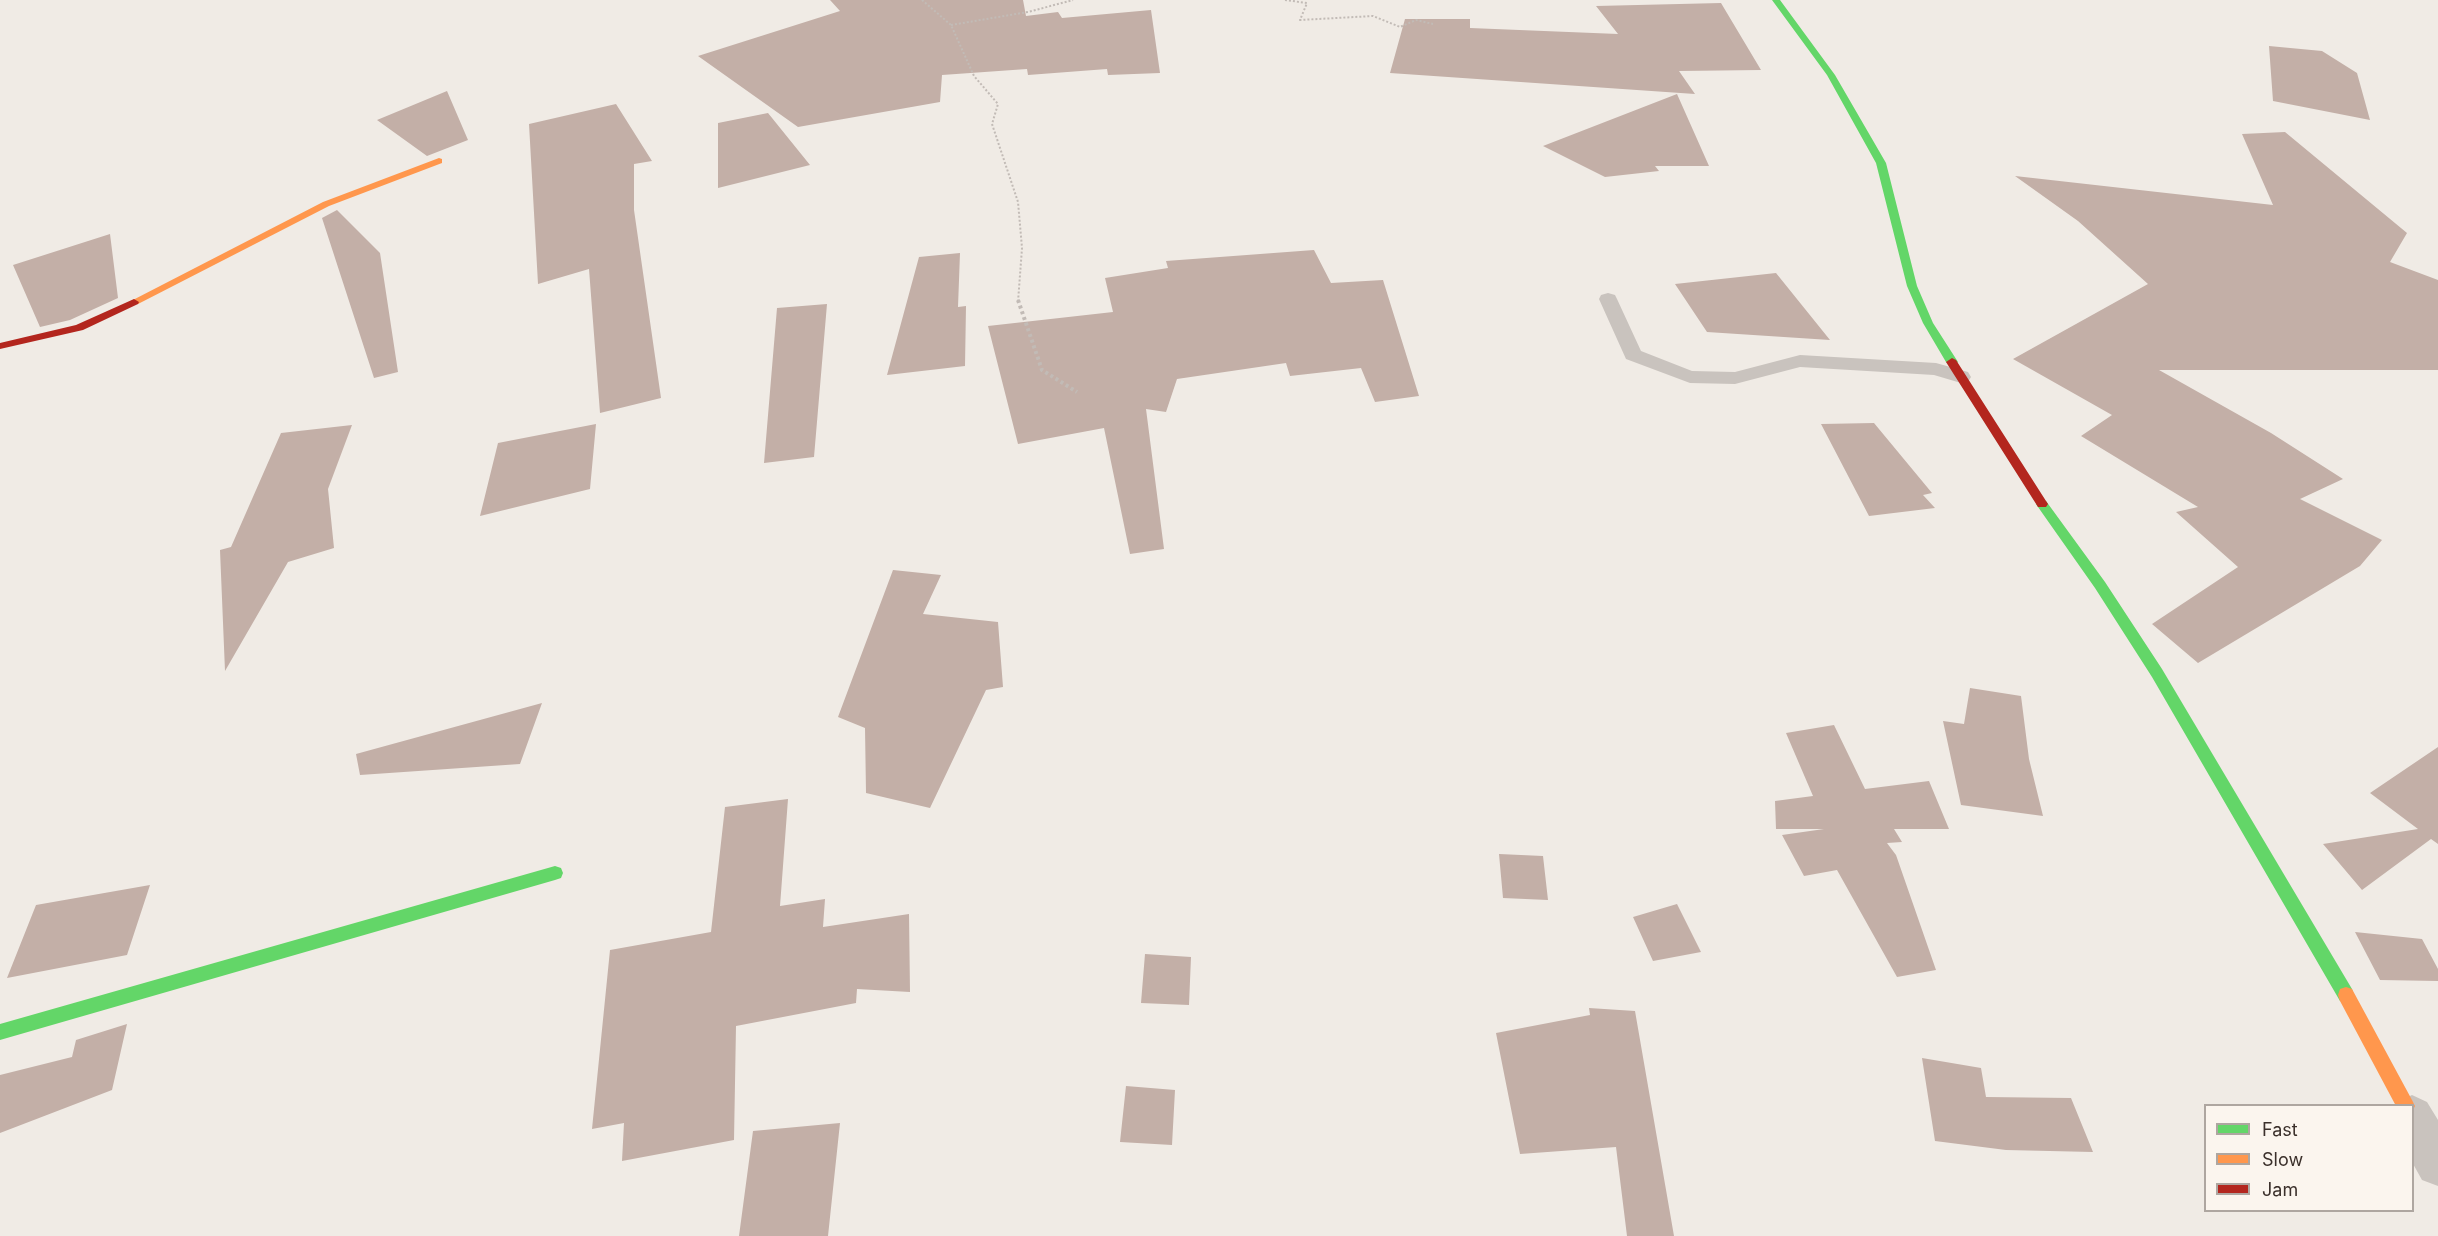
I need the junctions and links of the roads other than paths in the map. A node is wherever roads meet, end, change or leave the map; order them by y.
1 (1776, 0) edge
2 (439, 161) dead end
3 (1608, 299) dead end
4 (0, 346) edge
5 (1961, 377) junction
6 (555, 873) dead end
7 (0, 1032) edge
8 (2405, 1104) edge
9 (2414, 1121) edge
10 (2438, 1164) edge

1 - 5 street
2 - 4 street
3 - 5 lane
5 - 8 street
6 - 7 street
9 - 10 street

